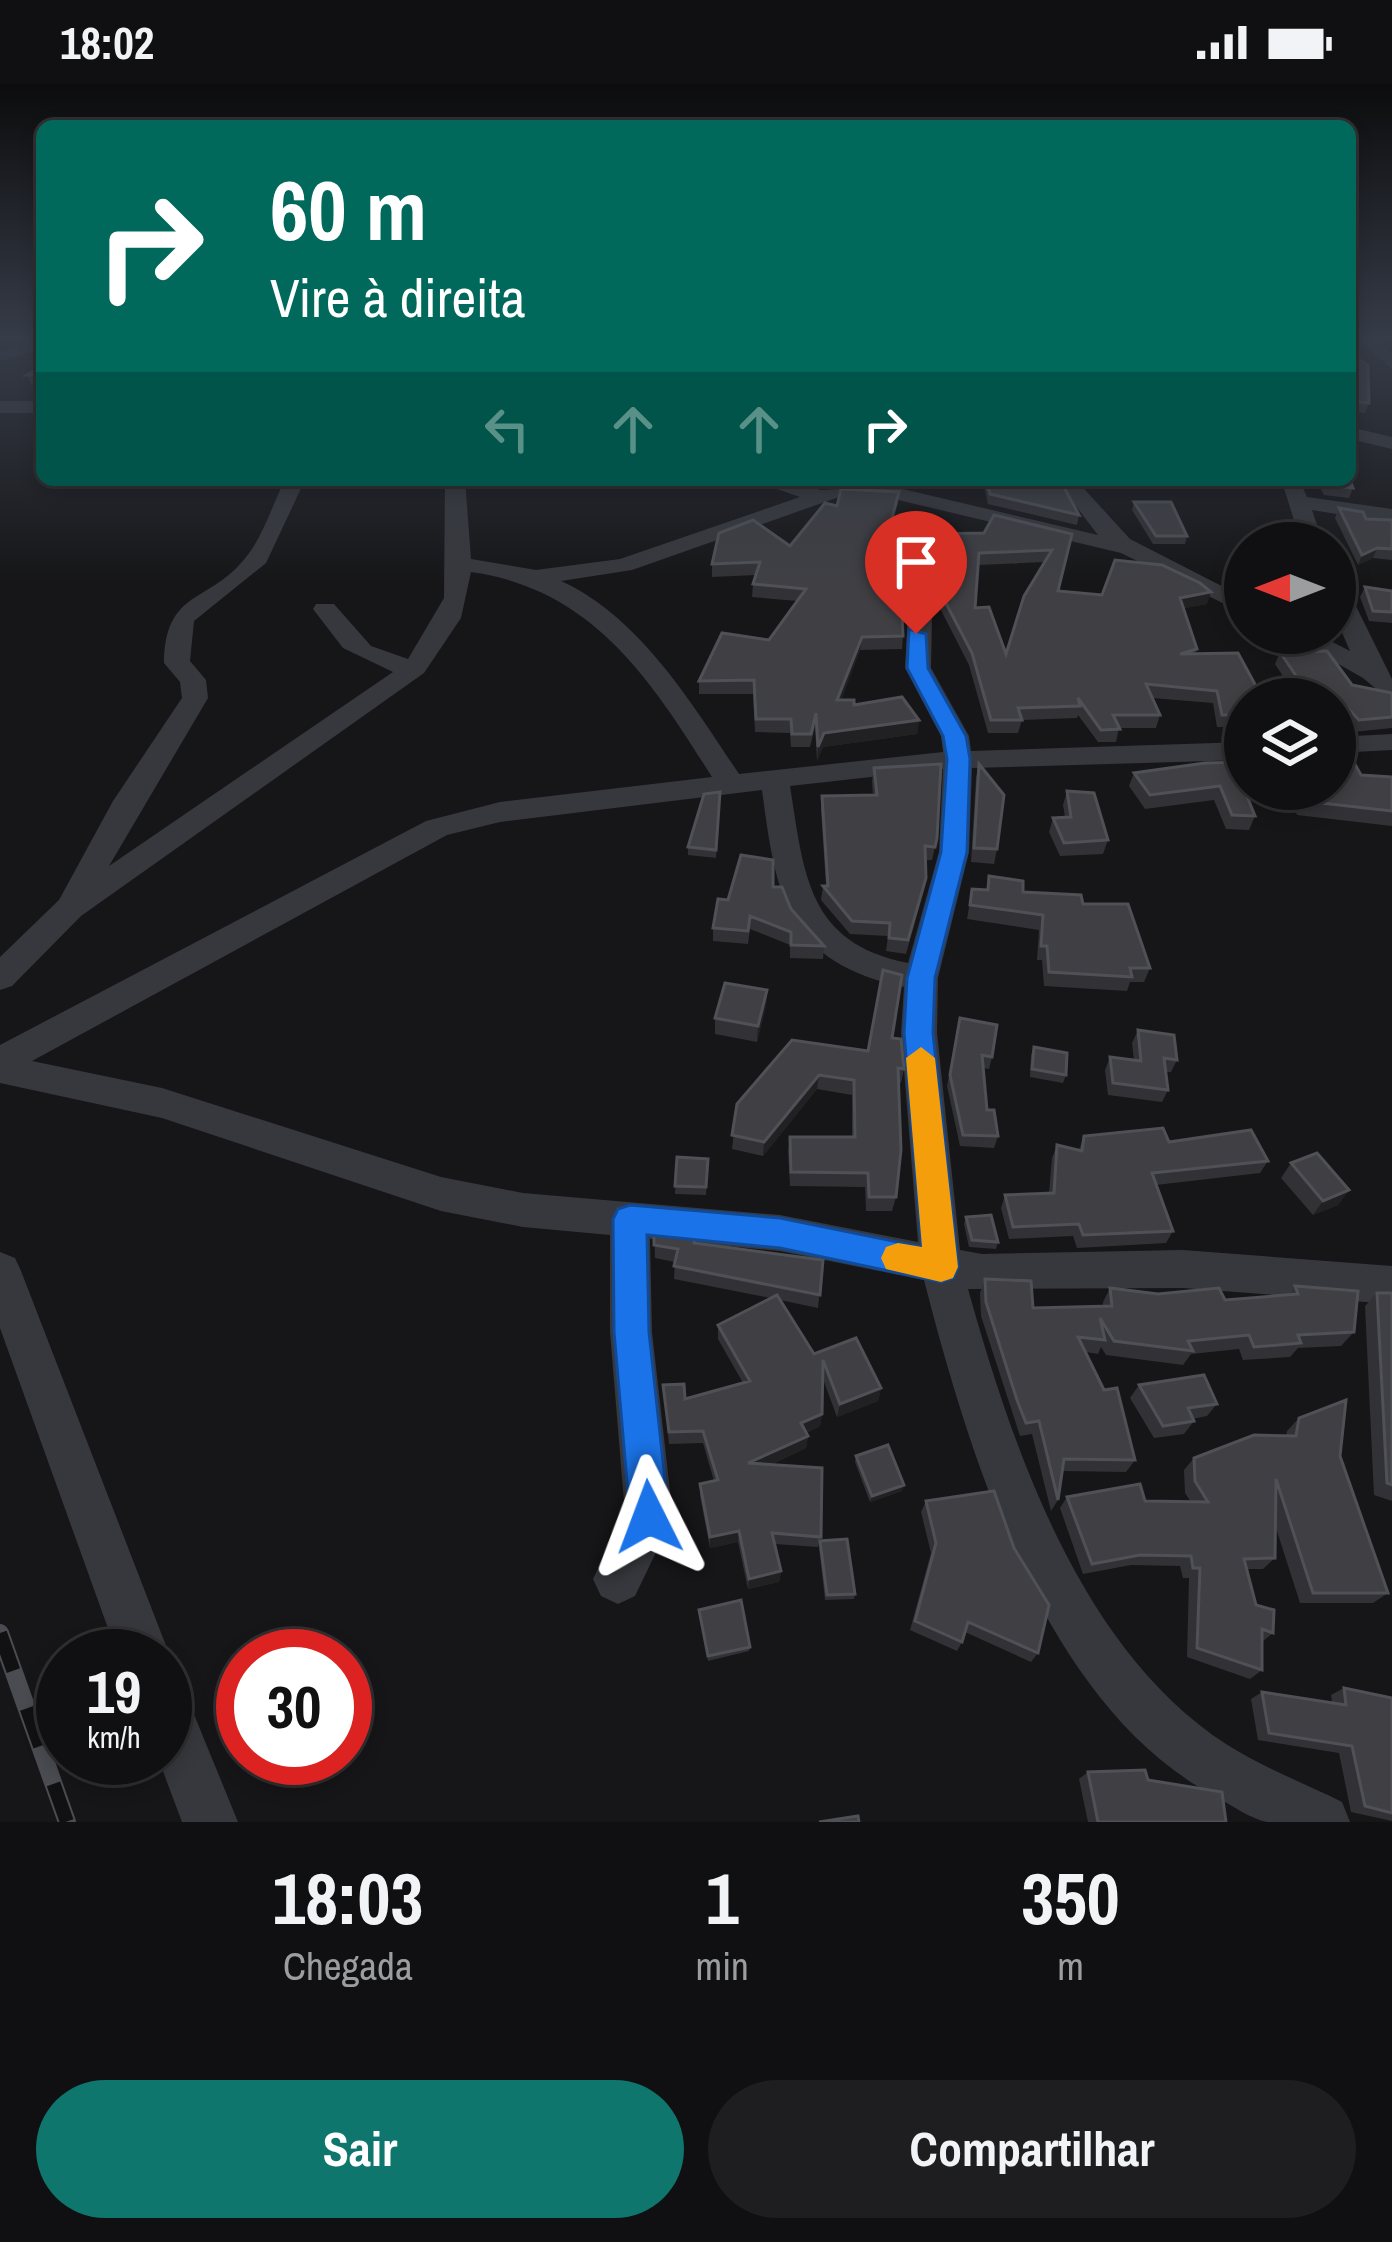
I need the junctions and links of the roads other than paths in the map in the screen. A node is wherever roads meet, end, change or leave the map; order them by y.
1 (1356, 434) edge
2 (1392, 443) edge
3 (292, 486) edge
4 (447, 486) edge
5 (1069, 486) edge
6 (823, 489) edge
7 (1295, 491) edge
8 (1392, 516) edge
9 (1305, 522) edge
10 (1120, 548) junction
11 (460, 564) junction
12 (536, 577) junction
13 (1224, 597) edge
14 (325, 609) dead end
15 (920, 613) dead end
16 (1356, 636) edge
17 (1336, 654) edge
18 (415, 668) junction
19 (1372, 673) junction
20 (1392, 694) edge
21 (1392, 742) edge
22 (1356, 745) edge
23 (1224, 752) edge
24 (958, 759) junction
25 (775, 779) junction
26 (730, 783) junction
27 (70, 908) junction
28 (0, 977) edge
29 (921, 978) junction
30 (0, 1065) edge
31 (630, 1219) junction
32 (941, 1267) junction
33 (0, 1271) edge
34 (1392, 1285) edge
35 (618, 1579) dead end
36 (134, 1629) edge
37 (192, 1775) edge
38 (211, 1822) edge
39 (1322, 1822) edge

1 - 2 street
3 - 27 street
4 - 11 street
5 - 10 street
6 - 10 street
6 - 12 street
7 - 8 street
7 - 9 street
10 - 13 street
11 - 12 street
11 - 18 street
12 - 26 street
14 - 18 street
15 - 24 street
16 - 19 street
17 - 19 street
18 - 27 street
19 - 20 street
21 - 22 street
23 - 24 street
24 - 25 street
24 - 29 street
25 - 26 street
25 - 29 street
26 - 30 street
27 - 28 street
29 - 32 street
30 - 31 street
31 - 32 street
31 - 35 street
32 - 34 street
32 - 39 street
33 - 36 street
37 - 38 street

